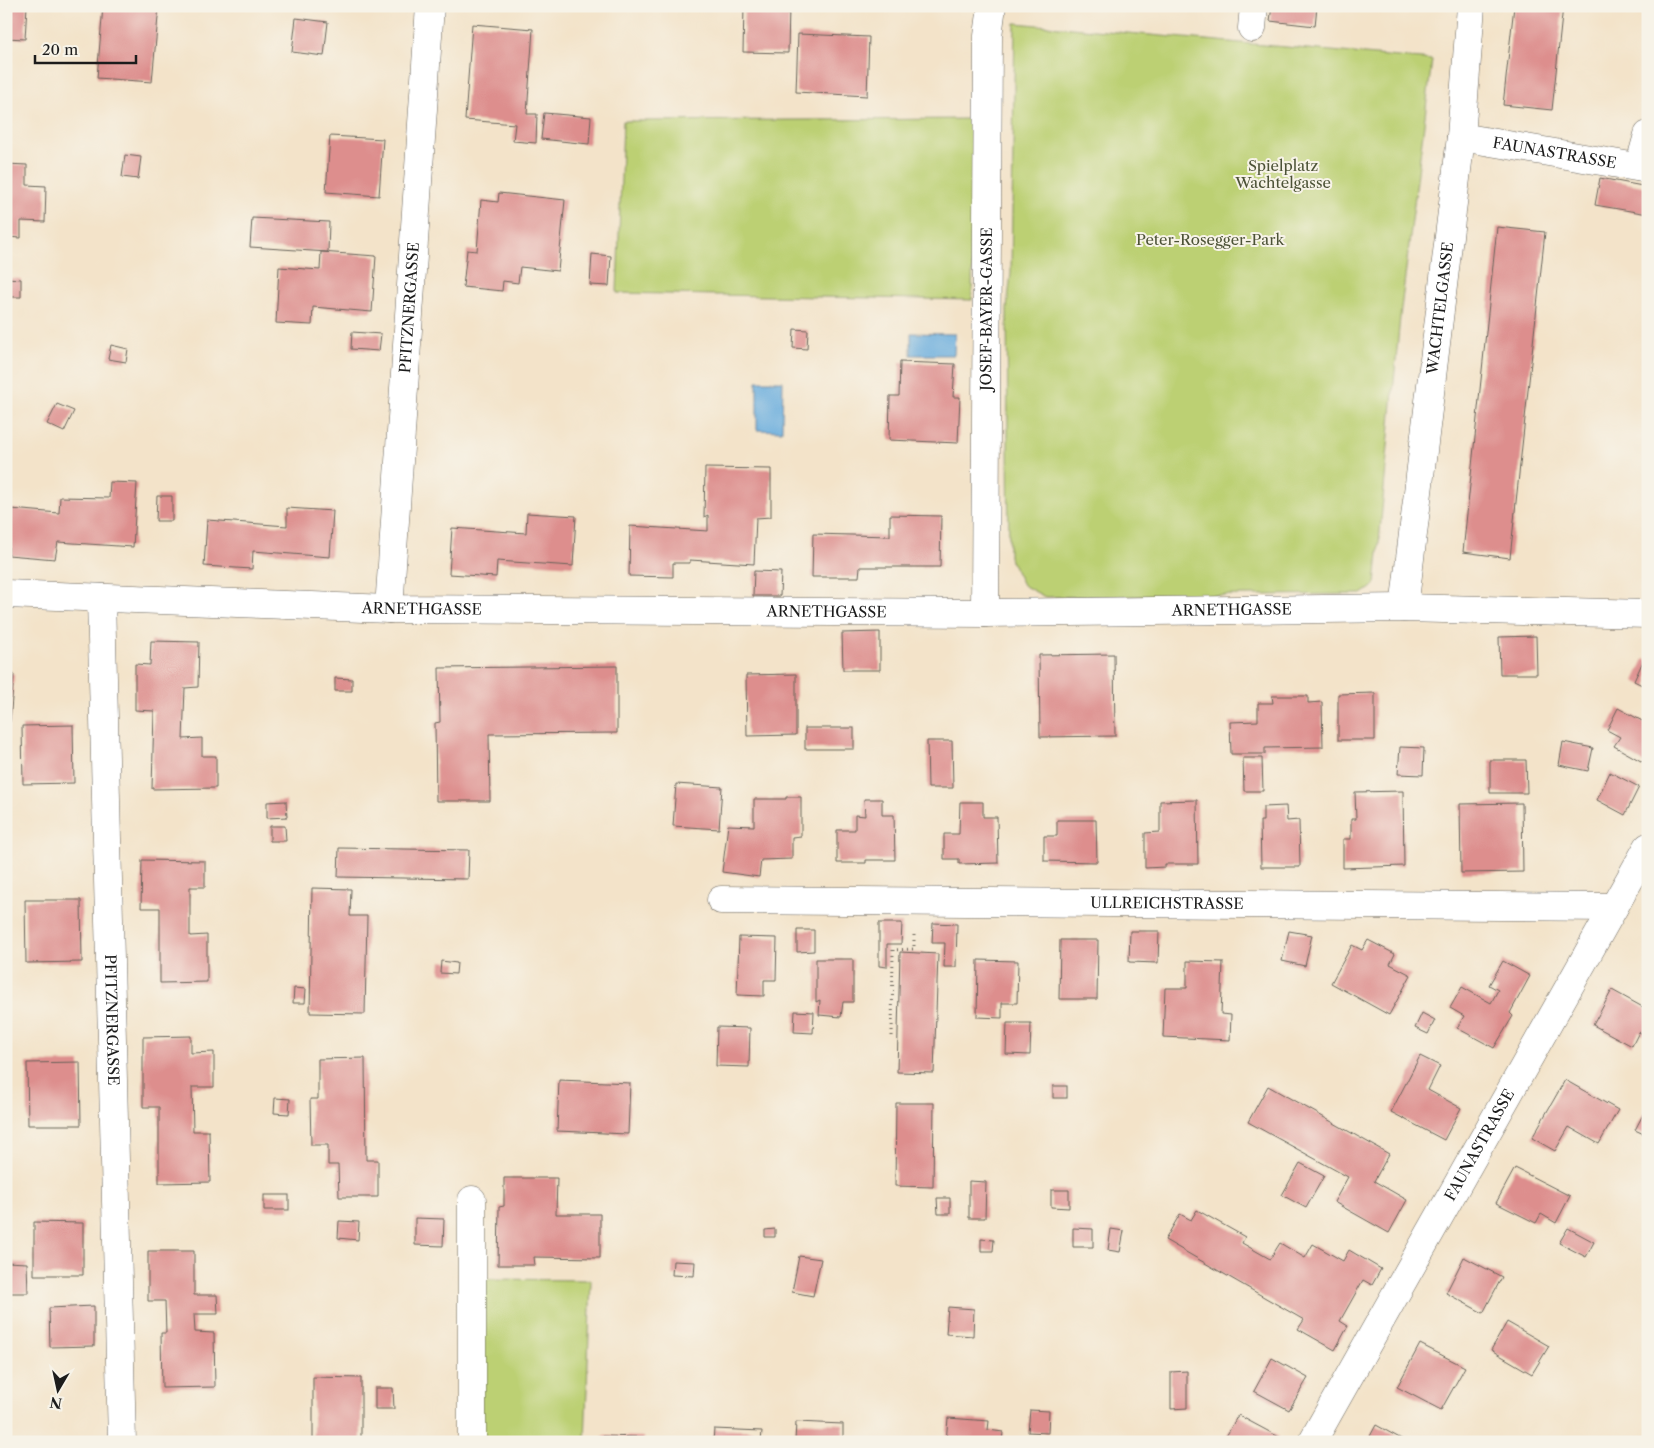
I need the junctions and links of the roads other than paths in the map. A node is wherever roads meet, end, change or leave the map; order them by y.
1 (430, 6) edge
2 (992, 6) edge
3 (1471, 6) edge
4 (1648, 135) edge
5 (1461, 137) junction
6 (1644, 168) edge
7 (6, 594) edge
8 (101, 598) junction
9 (1404, 608) junction
10 (1646, 608) edge
11 (389, 609) junction
12 (985, 613) junction
13 (1648, 847) edge
14 (721, 900) dead end
15 (1614, 907) junction
16 (472, 1200) dead end
17 (122, 1442) edge
18 (472, 1442) edge
19 (1312, 1442) edge

1 - 11 street, PFITZNERGASSE
2 - 12 street, JOSEF-BAYER-GASSE
3 - 5 street, WACHTELGASSE
4 - 6 street
5 - 6 street, FAUNASTRASSE
5 - 9 street, WACHTELGASSE
7 - 8 street, ARNETHGASSE
8 - 11 street, ARNETHGASSE
8 - 17 street, PFITZNERGASSE
9 - 10 street, ARNETHGASSE
9 - 12 street, ARNETHGASSE
11 - 12 street, ARNETHGASSE
13 - 15 street, FAUNASTRASSE
14 - 15 street, ULLREICHSTRASSE
15 - 19 street, FAUNASTRASSE
16 - 18 street

